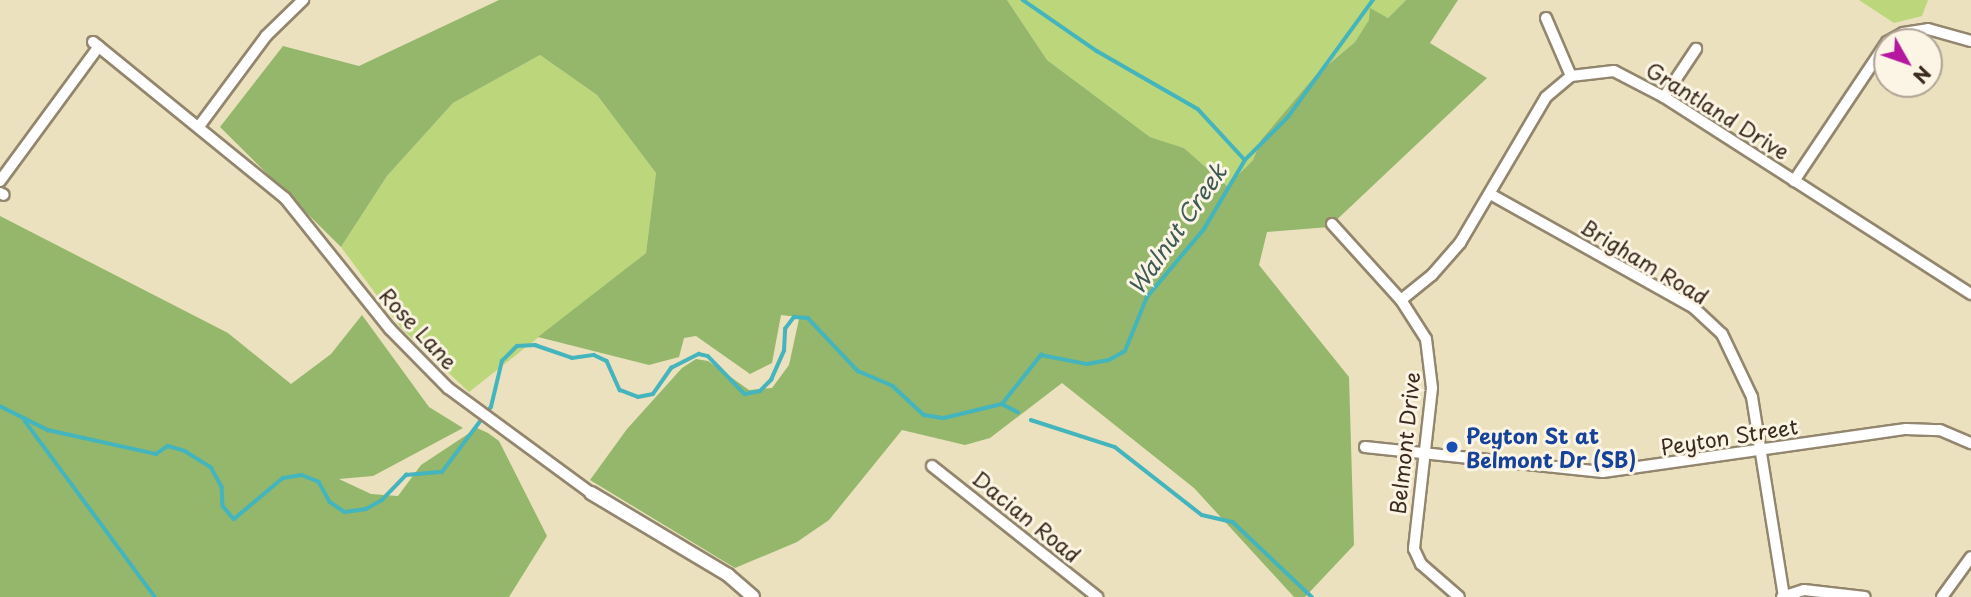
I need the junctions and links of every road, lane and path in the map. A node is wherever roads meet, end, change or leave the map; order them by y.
1 (303, 0) edge
2 (1546, 18) dead end
3 (1943, 33) edge
4 (1971, 41) edge
5 (1696, 49) dead end
6 (1873, 63) edge
7 (1571, 76) junction
8 (1664, 97) junction
9 (200, 125) junction
10 (0, 181) edge
11 (1794, 181) junction
12 (1492, 195) junction
13 (1332, 224) dead end
14 (1971, 294) edge
15 (1401, 300) junction
16 (1971, 443) edge
17 (1365, 447) dead end
18 (1760, 450) junction
19 (1424, 455) junction
20 (932, 466) dead end
21 (592, 493) joint
22 (1971, 557) edge
23 (1783, 596) edge
24 (753, 597) edge
25 (1097, 597) edge
26 (1459, 597) edge
27 (1865, 597) edge
28 (1942, 597) edge

1 - 9 street
2 - 7 street
3 - 4 street
5 - 8 street
6 - 11 street
7 - 8 street, Grantland Drive
7 - 12 street
8 - 11 street, Grantland Drive
9 - 10 street, Rose Lane
9 - 21 street, Rose Lane
11 - 14 street, Grantland Drive
12 - 15 street
12 - 18 street, Brigham Road
13 - 15 street, Belmont Drive
15 - 19 street, Belmont Drive
16 - 18 street, Peyton Street
17 - 19 street, Peyton Street
18 - 19 street, Peyton Street
18 - 23 street, Brigham Road
19 - 26 street, Belmont Drive
20 - 25 street, Dacian Road
21 - 24 street, Rose Lane
22 - 28 street
23 - 27 street

